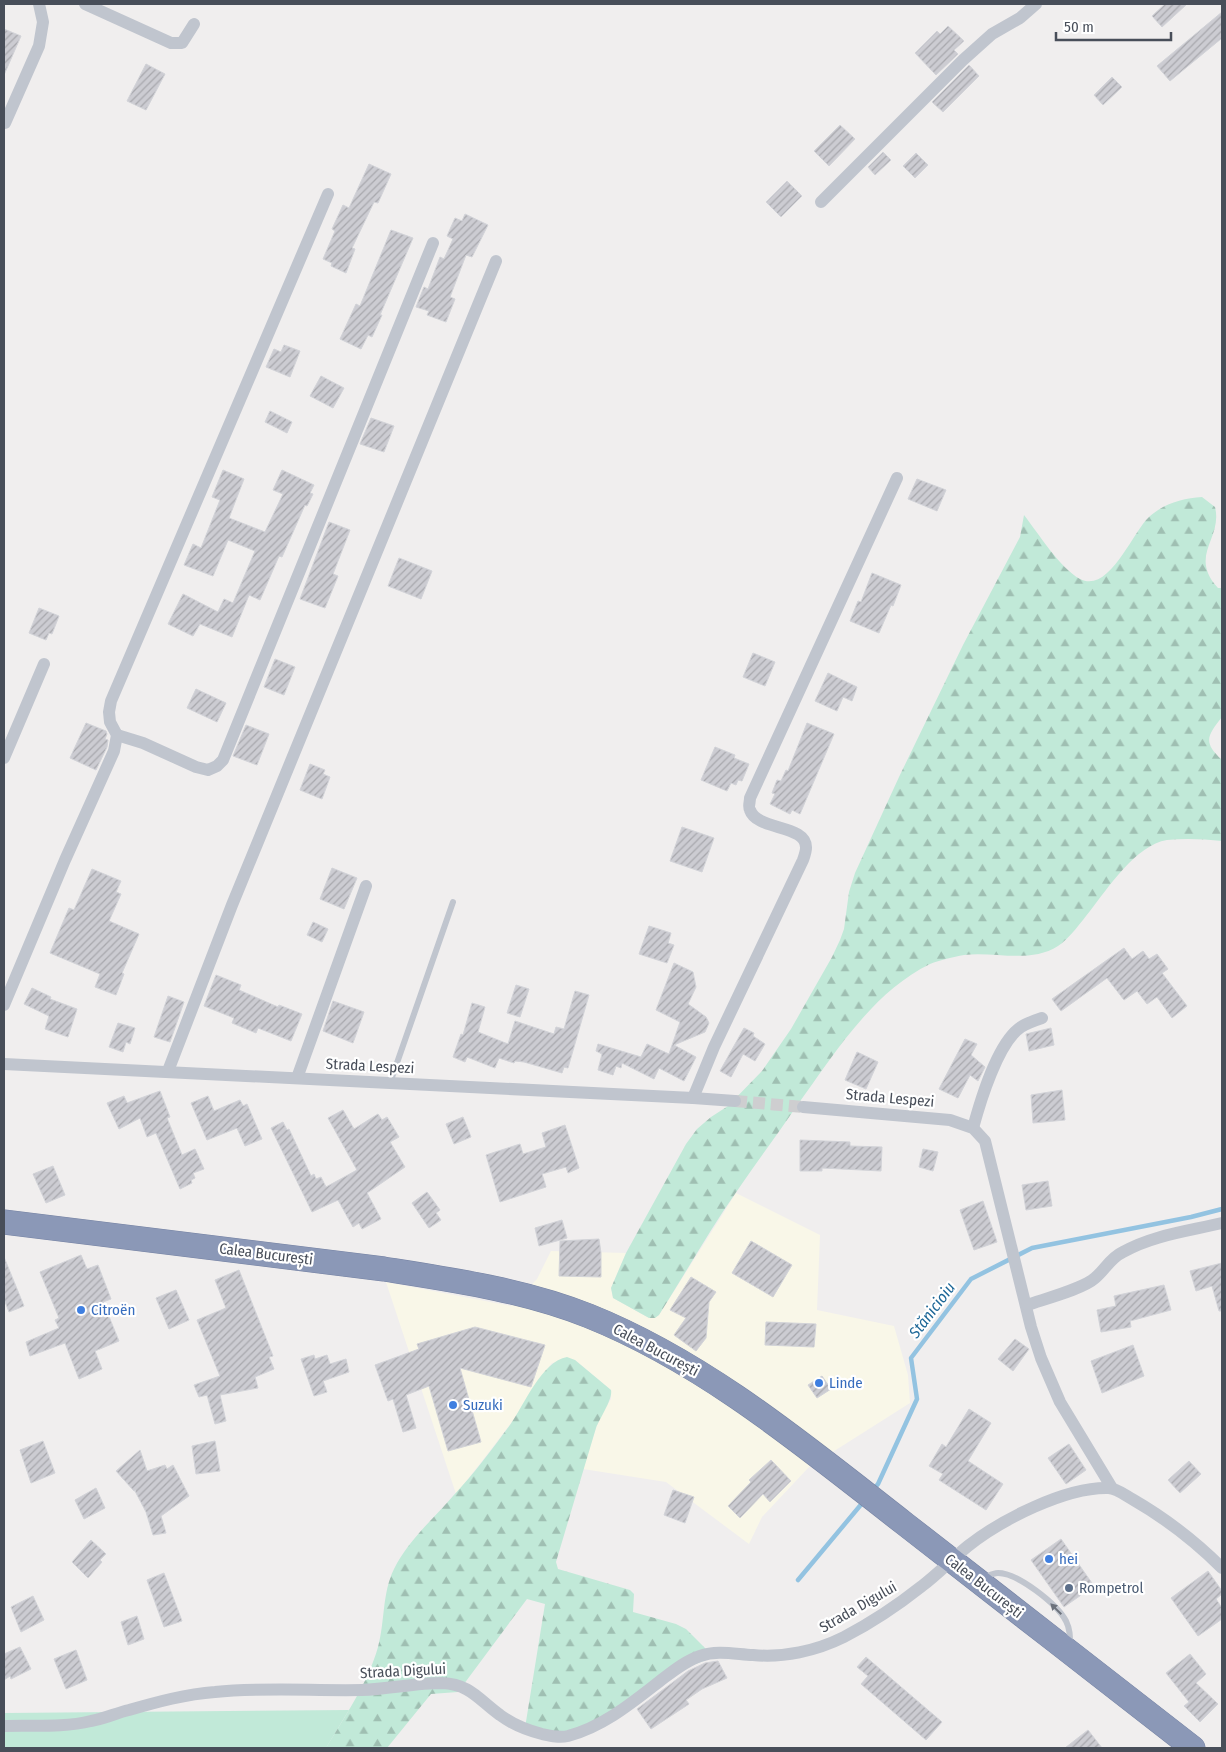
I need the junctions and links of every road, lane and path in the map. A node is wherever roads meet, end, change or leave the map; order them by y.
1 (39, 4) edge
2 (85, 4) edge
3 (1036, 4) edge
4 (194, 24) dead end
5 (5, 123) dead end
6 (328, 194) dead end
7 (821, 202) dead end
8 (433, 243) dead end
9 (496, 261) dead end
10 (897, 478) dead end
11 (44, 664) dead end
12 (117, 735) junction
13 (4, 758) edge
14 (366, 886) dead end
15 (453, 902) dead end
16 (4, 1005) edge
17 (1042, 1018) dead end
18 (4, 1064) edge
19 (168, 1071) junction
20 (297, 1078) junction
21 (390, 1083) junction
22 (693, 1098) junction
23 (735, 1101) tunnel mouth
24 (803, 1107) tunnel mouth
25 (973, 1128) junction
26 (4, 1222) edge
27 (1222, 1223) edge
28 (1027, 1305) junction
29 (1112, 1488) junction
30 (951, 1560) junction
31 (1222, 1568) edge
32 (4, 1726) edge
33 (1193, 1748) edge

1 - 5 street
2 - 4 street
3 - 7 street
6 - 12 street
8 - 12 street
9 - 19 street
10 - 22 street
11 - 13 street
12 - 16 street
14 - 20 street
15 - 21 lane
17 - 25 street
18 - 19 street, Strada Lespezi
19 - 20 street, Strada Lespezi
20 - 21 street, Strada Lespezi
21 - 22 street, Strada Lespezi
22 - 23 street, Strada Lespezi
24 - 25 street, Strada Lespezi
25 - 28 street
26 - 30 highway, Calea București
27 - 28 street
28 - 29 street
29 - 30 street, Strada Digului
29 - 31 street
30 - 32 street, Strada Digului
30 - 33 highway, Calea București

